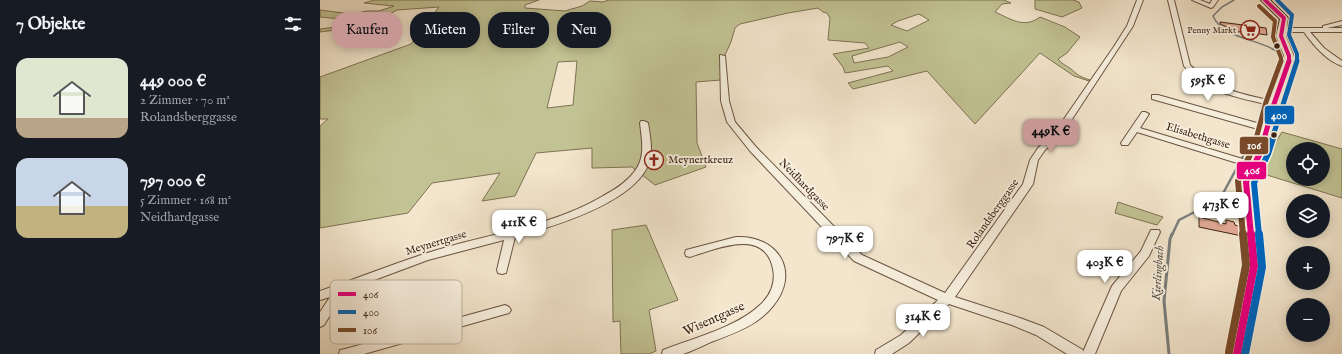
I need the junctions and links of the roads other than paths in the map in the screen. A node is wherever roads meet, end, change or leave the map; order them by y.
1 (1140, 0) edge
2 (1171, 0) edge
3 (1195, 0) edge
4 (1216, 0) edge
5 (1264, 0) edge
6 (1342, 23) edge
7 (1283, 26) junction
8 (1306, 30) junction
9 (1320, 30) junction
10 (1342, 30) edge
11 (1342, 36) edge
12 (722, 56) dead end
13 (1342, 64) edge
14 (1155, 98) dead end
15 (1267, 103) junction
16 (1144, 114) dead end
17 (644, 123) dead end
18 (1136, 129) junction
19 (1266, 129) junction
20 (1125, 143) dead end
21 (1251, 165) junction
22 (1155, 232) dead end
23 (510, 235) junction
24 (690, 253) dead end
25 (502, 270) dead end
26 (366, 280) edge
27 (330, 293) edge
28 (320, 296) edge
29 (947, 299) junction
30 (330, 306) edge
31 (505, 310) dead end
32 (320, 322) edge
33 (462, 322) edge
34 (381, 344) edge
35 (344, 354) edge
36 (668, 354) edge
37 (881, 354) edge
38 (1078, 354) edge
39 (1089, 354) edge
40 (1237, 354) edge

1 - 29 street, Rolandsberggasse
2 - 15 street
3 - 4 street
5 - 7 main road
6 - 9 street
7 - 8 street
7 - 15 main road
8 - 9 street
8 - 11 street
8 - 13 street
9 - 10 street
12 - 29 street, Neidhardgasse
14 - 19 street
15 - 19 main road
16 - 18 street
17 - 23 street, Meynertgasse
18 - 20 street
18 - 21 street, Elisabethgasse
19 - 21 main road
21 - 40 main road
22 - 39 street
23 - 25 street
23 - 26 street, Meynertgasse
24 - 36 street, Wisentgasse
27 - 28 street, Meynertgasse
29 - 37 street, Rolandsberggasse
29 - 38 street, Neidhardgasse
30 - 32 street
31 - 33 street
34 - 35 street

